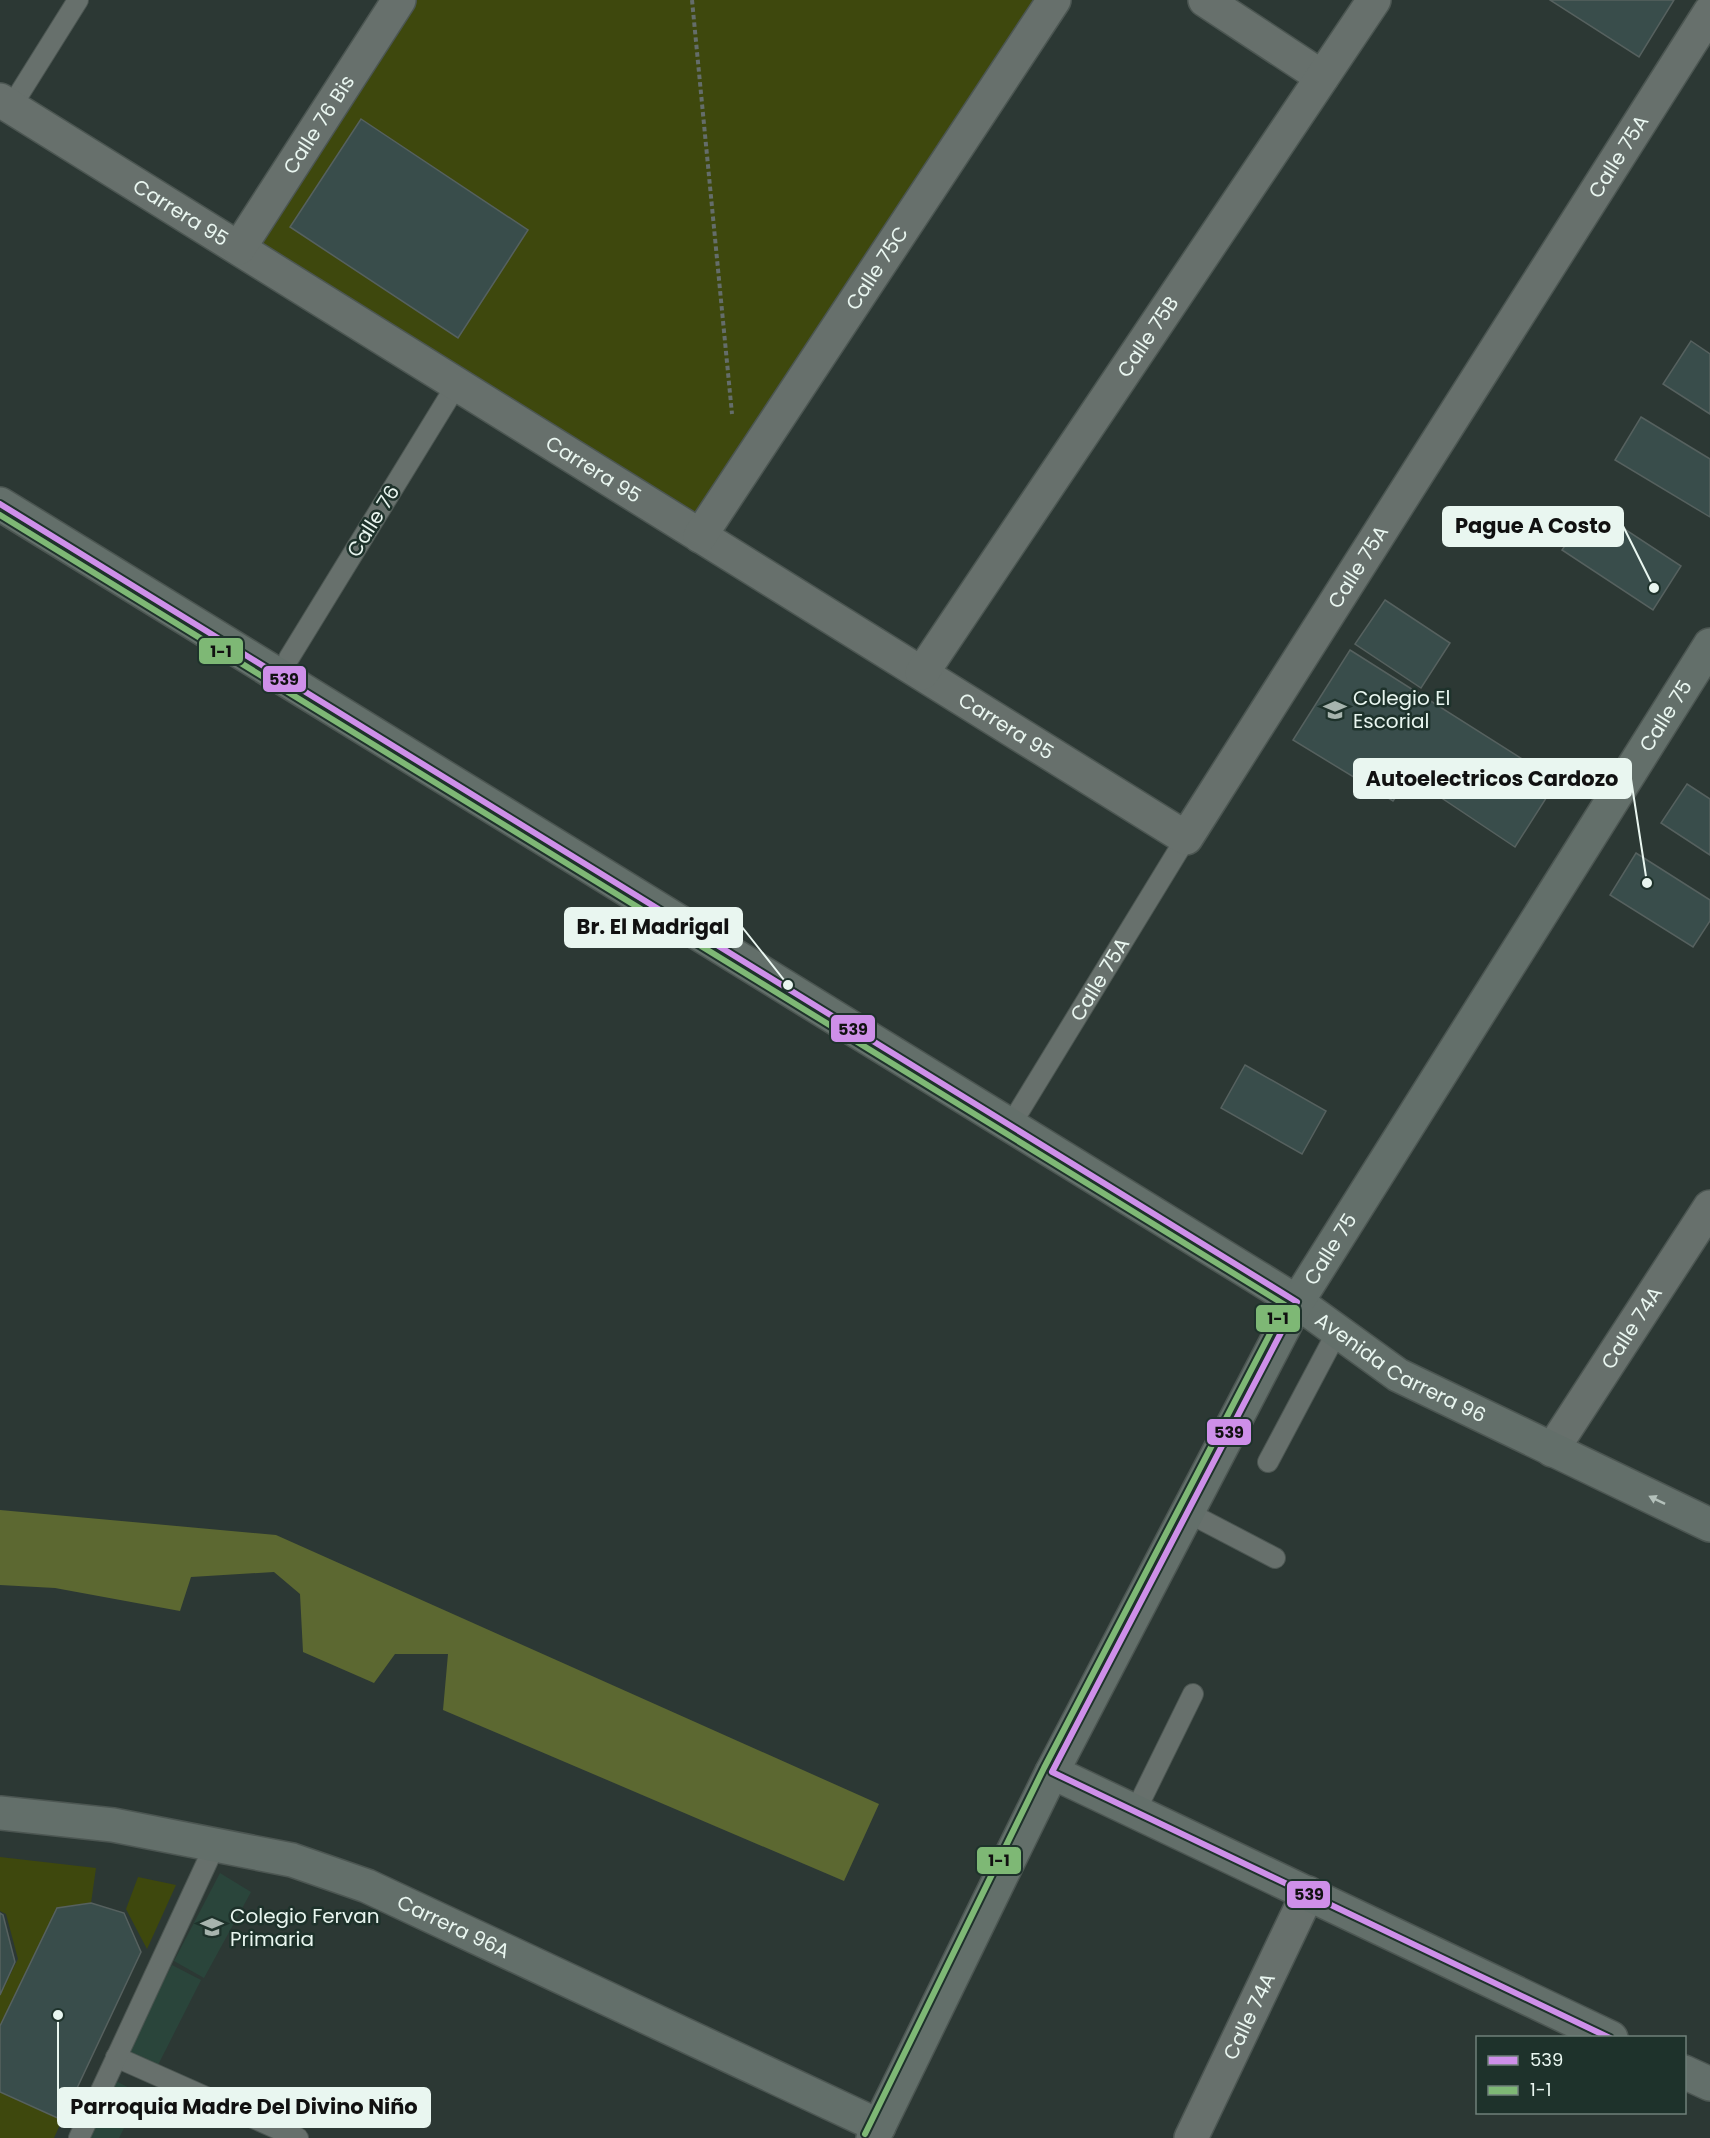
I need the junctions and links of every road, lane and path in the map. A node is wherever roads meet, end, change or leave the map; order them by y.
1 (78, 0) edge
2 (399, 0) edge
3 (692, 0) edge
4 (1054, 0) edge
5 (1205, 0) edge
6 (1374, 0) edge
7 (1710, 12) edge
8 (1322, 77) junction
9 (6, 103) edge
10 (239, 248) junction
11 (457, 384) junction
12 (733, 418) dead end
13 (0, 504) edge
14 (700, 536) junction
15 (1710, 645) edge
16 (289, 658) dead end
17 (922, 673) junction
18 (1186, 838) junction
19 (1010, 1126) junction
20 (1710, 1207) edge
21 (1297, 1302) junction
22 (1337, 1332) junction
23 (1552, 1450) junction
24 (1268, 1462) dead end
25 (1187, 1512) junction
26 (1710, 1525) edge
27 (1275, 1558) dead end
28 (1193, 1694) dead end
29 (1052, 1772) junction
30 (1135, 1812) junction
31 (0, 1813) edge
32 (215, 1845) junction
33 (1308, 1893) junction
34 (1609, 2036) edge
35 (116, 2057) junction
36 (1686, 2073) edge
37 (1710, 2084) edge
38 (876, 2132) edge
39 (79, 2138) edge
40 (298, 2138) edge
41 (1191, 2138) edge

1 - 9 lane
2 - 10 street, Calle 76 Bis
3 - 12 path
4 - 14 street, Calle 75C
5 - 8 street
6 - 8 street, Calle 75B
7 - 18 street, Calle 75A
8 - 17 street, Calle 75B
9 - 10 street, Carrera 95
10 - 11 street, Carrera 95
11 - 14 street, Carrera 95
11 - 16 lane, Calle 76
13 - 19 main road, Avenida Carrera 96
14 - 17 street, Carrera 95
15 - 21 main road, Calle 75
17 - 18 street, Carrera 95
18 - 19 lane, Calle 75A
19 - 21 main road, Avenida Carrera 96
20 - 23 street, Calle 74A
21 - 22 main road, Avenida Carrera 96
21 - 25 main road, Calle 75
22 - 23 main road, Avenida Carrera 96
22 - 24 lane
26 -> 23 main road, Avenida Carrera 96
25 - 27 lane
25 - 29 main road, Calle 75
28 - 30 lane
29 - 30 main road
29 - 38 main road, Calle 75
30 - 33 main road
31 - 32 main road, Carrera 96A
32 - 35 lane
32 - 38 main road, Carrera 96A
33 - 34 main road
33 - 41 street, Calle 74A
35 - 39 lane
35 - 40 lane
36 - 37 main road

